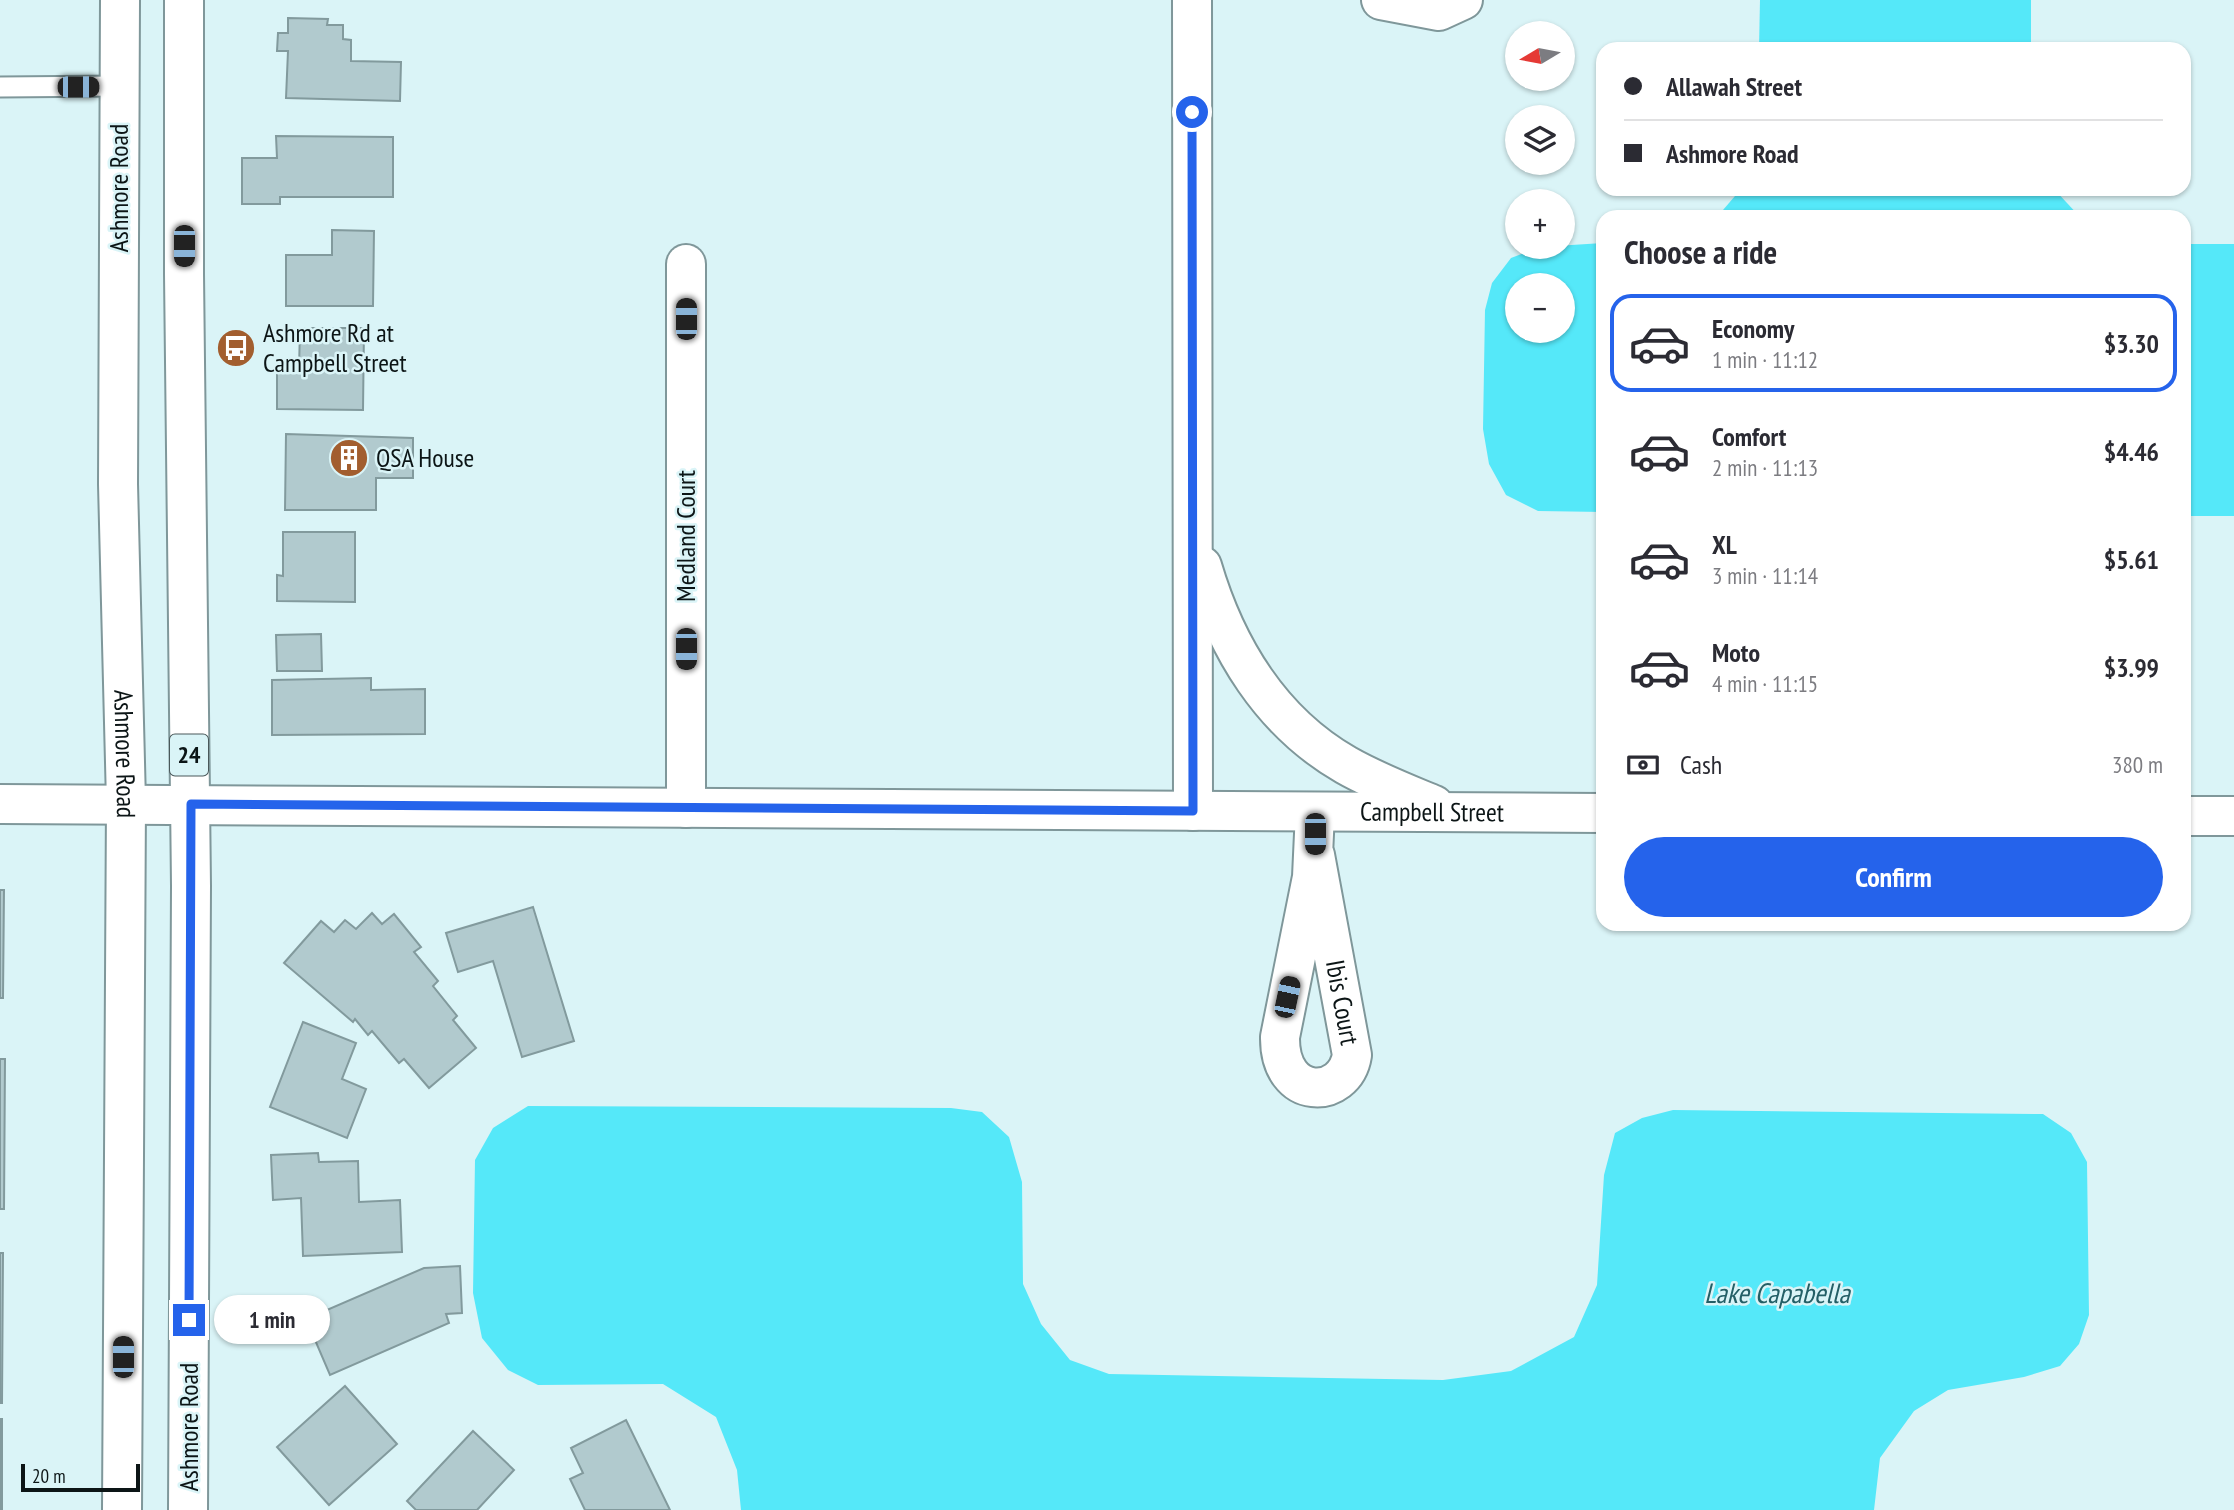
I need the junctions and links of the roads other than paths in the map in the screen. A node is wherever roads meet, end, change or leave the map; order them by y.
1 (120, 0) edge
2 (184, 0) edge
3 (1192, 0) edge
4 (1381, 0) edge
5 (1463, 0) edge
6 (120, 86) junction
7 (0, 87) edge
8 (687, 264) dead end
9 (1193, 530) junction
10 (126, 803) junction
11 (0, 804) edge
12 (191, 804) junction
13 (685, 807) junction
14 (1193, 811) junction
15 (1315, 812) junction
16 (1450, 812) junction
17 (1596, 813) edge
18 (2191, 816) edge
19 (2234, 816) edge
20 (1315, 855) junction
21 (122, 1510) edge
22 (188, 1510) edge

1 - 6 street, Ashmore Road
2 - 12 street, Ashmore Road / 24
3 - 9 street
4 - 5 street
6 - 7 lane
6 - 10 street, Ashmore Road
8 - 13 street, Medland Court
9 - 14 street
9 - 16 street
10 - 11 street, Campbell Street
10 - 12 street, Campbell Street
10 - 21 street, Ashmore Road
12 - 13 street, Campbell Street
12 - 22 street, Ashmore Road / 24
13 - 14 street, Campbell Street
14 - 15 street, Campbell Street
15 - 16 street, Campbell Street
15 - 20 street, Ibis Court
16 - 17 street, Campbell Street
18 - 19 street
20 - 20 street, Ibis Court

